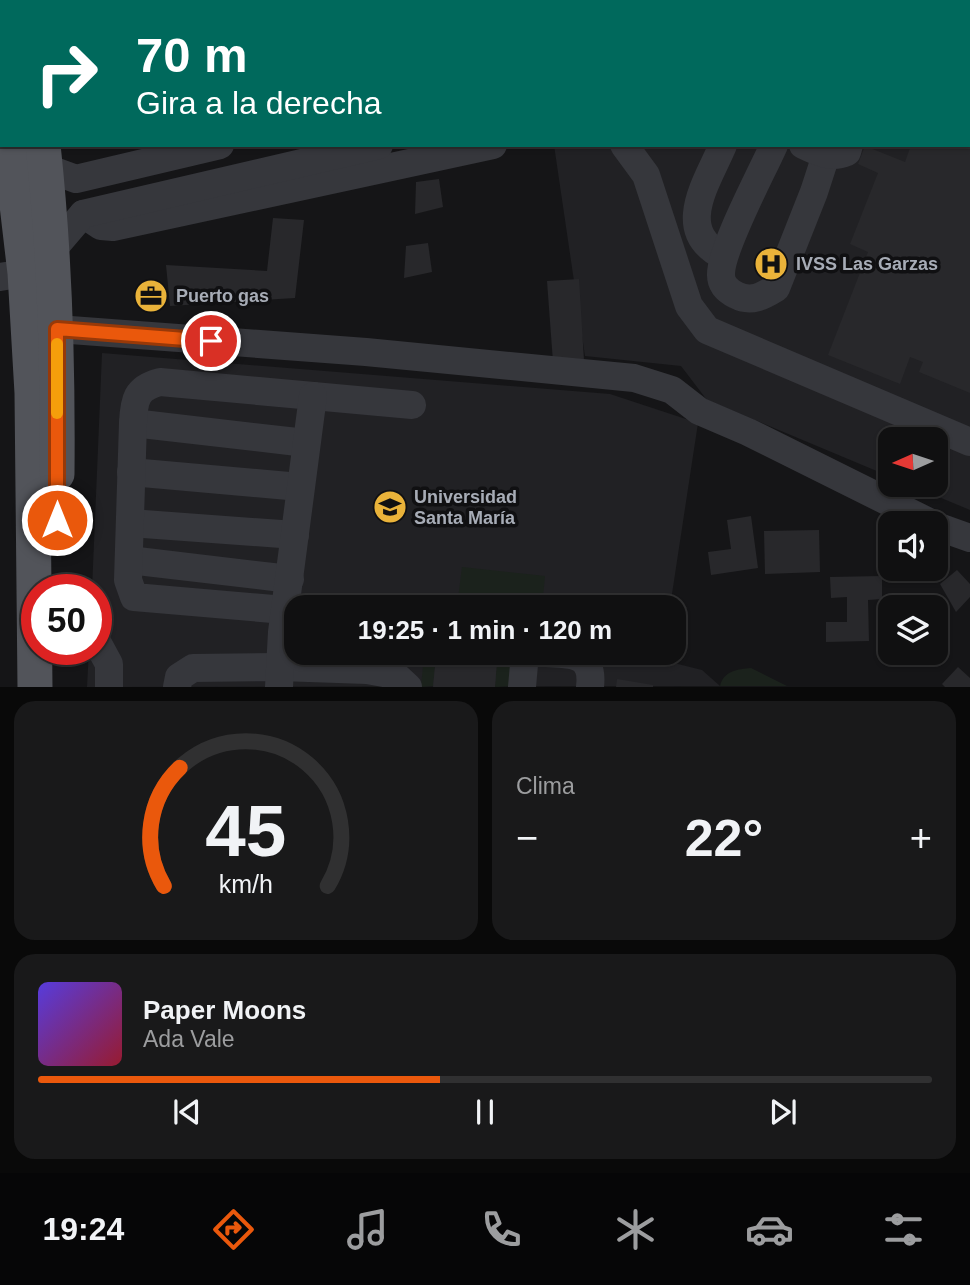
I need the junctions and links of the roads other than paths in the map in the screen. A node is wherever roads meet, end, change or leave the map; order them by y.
1 (10, 147) edge
2 (212, 147) edge
3 (370, 147) edge
4 (474, 147) edge
5 (625, 147) edge
6 (722, 147) edge
7 (773, 147) edge
8 (826, 149) edge
9 (44, 156) edge
10 (279, 168) edge
11 (53, 249) junction
12 (723, 256) junction
13 (12, 275) edge
14 (57, 329) junction
15 (313, 396) junction
16 (412, 405) dead end
17 (133, 423) junction
18 (970, 442) edge
19 (306, 443) junction
20 (131, 472) junction
21 (300, 486) junction
22 (907, 511) edge
23 (130, 523) junction
24 (948, 530) edge
25 (295, 535) junction
26 (970, 538) edge
27 (129, 560) junction
28 (57, 574) edge
29 (290, 579) junction
30 (289, 595) edge
31 (284, 624) edge
32 (284, 651) edge
33 (56, 665) edge
34 (109, 665) edge
35 (525, 665) edge
36 (588, 665) edge
37 (400, 671) edge
38 (280, 677) edge
39 (35, 687) edge
40 (56, 687) edge
41 (109, 687) edge
42 (177, 687) edge
43 (522, 687) edge
44 (590, 687) edge

1 - 13 main road
2 - 9 street
3 - 10 street
4 - 10 street
5 - 18 street
6 - 12 street
7 - 12 street
8 - 12 street
9 - 11 main road
10 - 11 street
11 - 14 main road
13 - 39 main road
14 - 22 street
14 - 28 main road
15 - 16 street
15 - 17 street
15 - 19 street
17 - 19 street
17 - 20 street
19 - 21 street
20 - 21 street
20 - 23 street
21 - 25 street
23 - 25 street
23 - 27 street
24 - 26 street
25 - 29 street
27 - 29 street
27 - 31 street
29 - 30 street
32 - 38 street
33 - 40 main road
34 - 41 street
35 - 43 street
36 - 44 street
37 - 38 street
38 - 42 street

